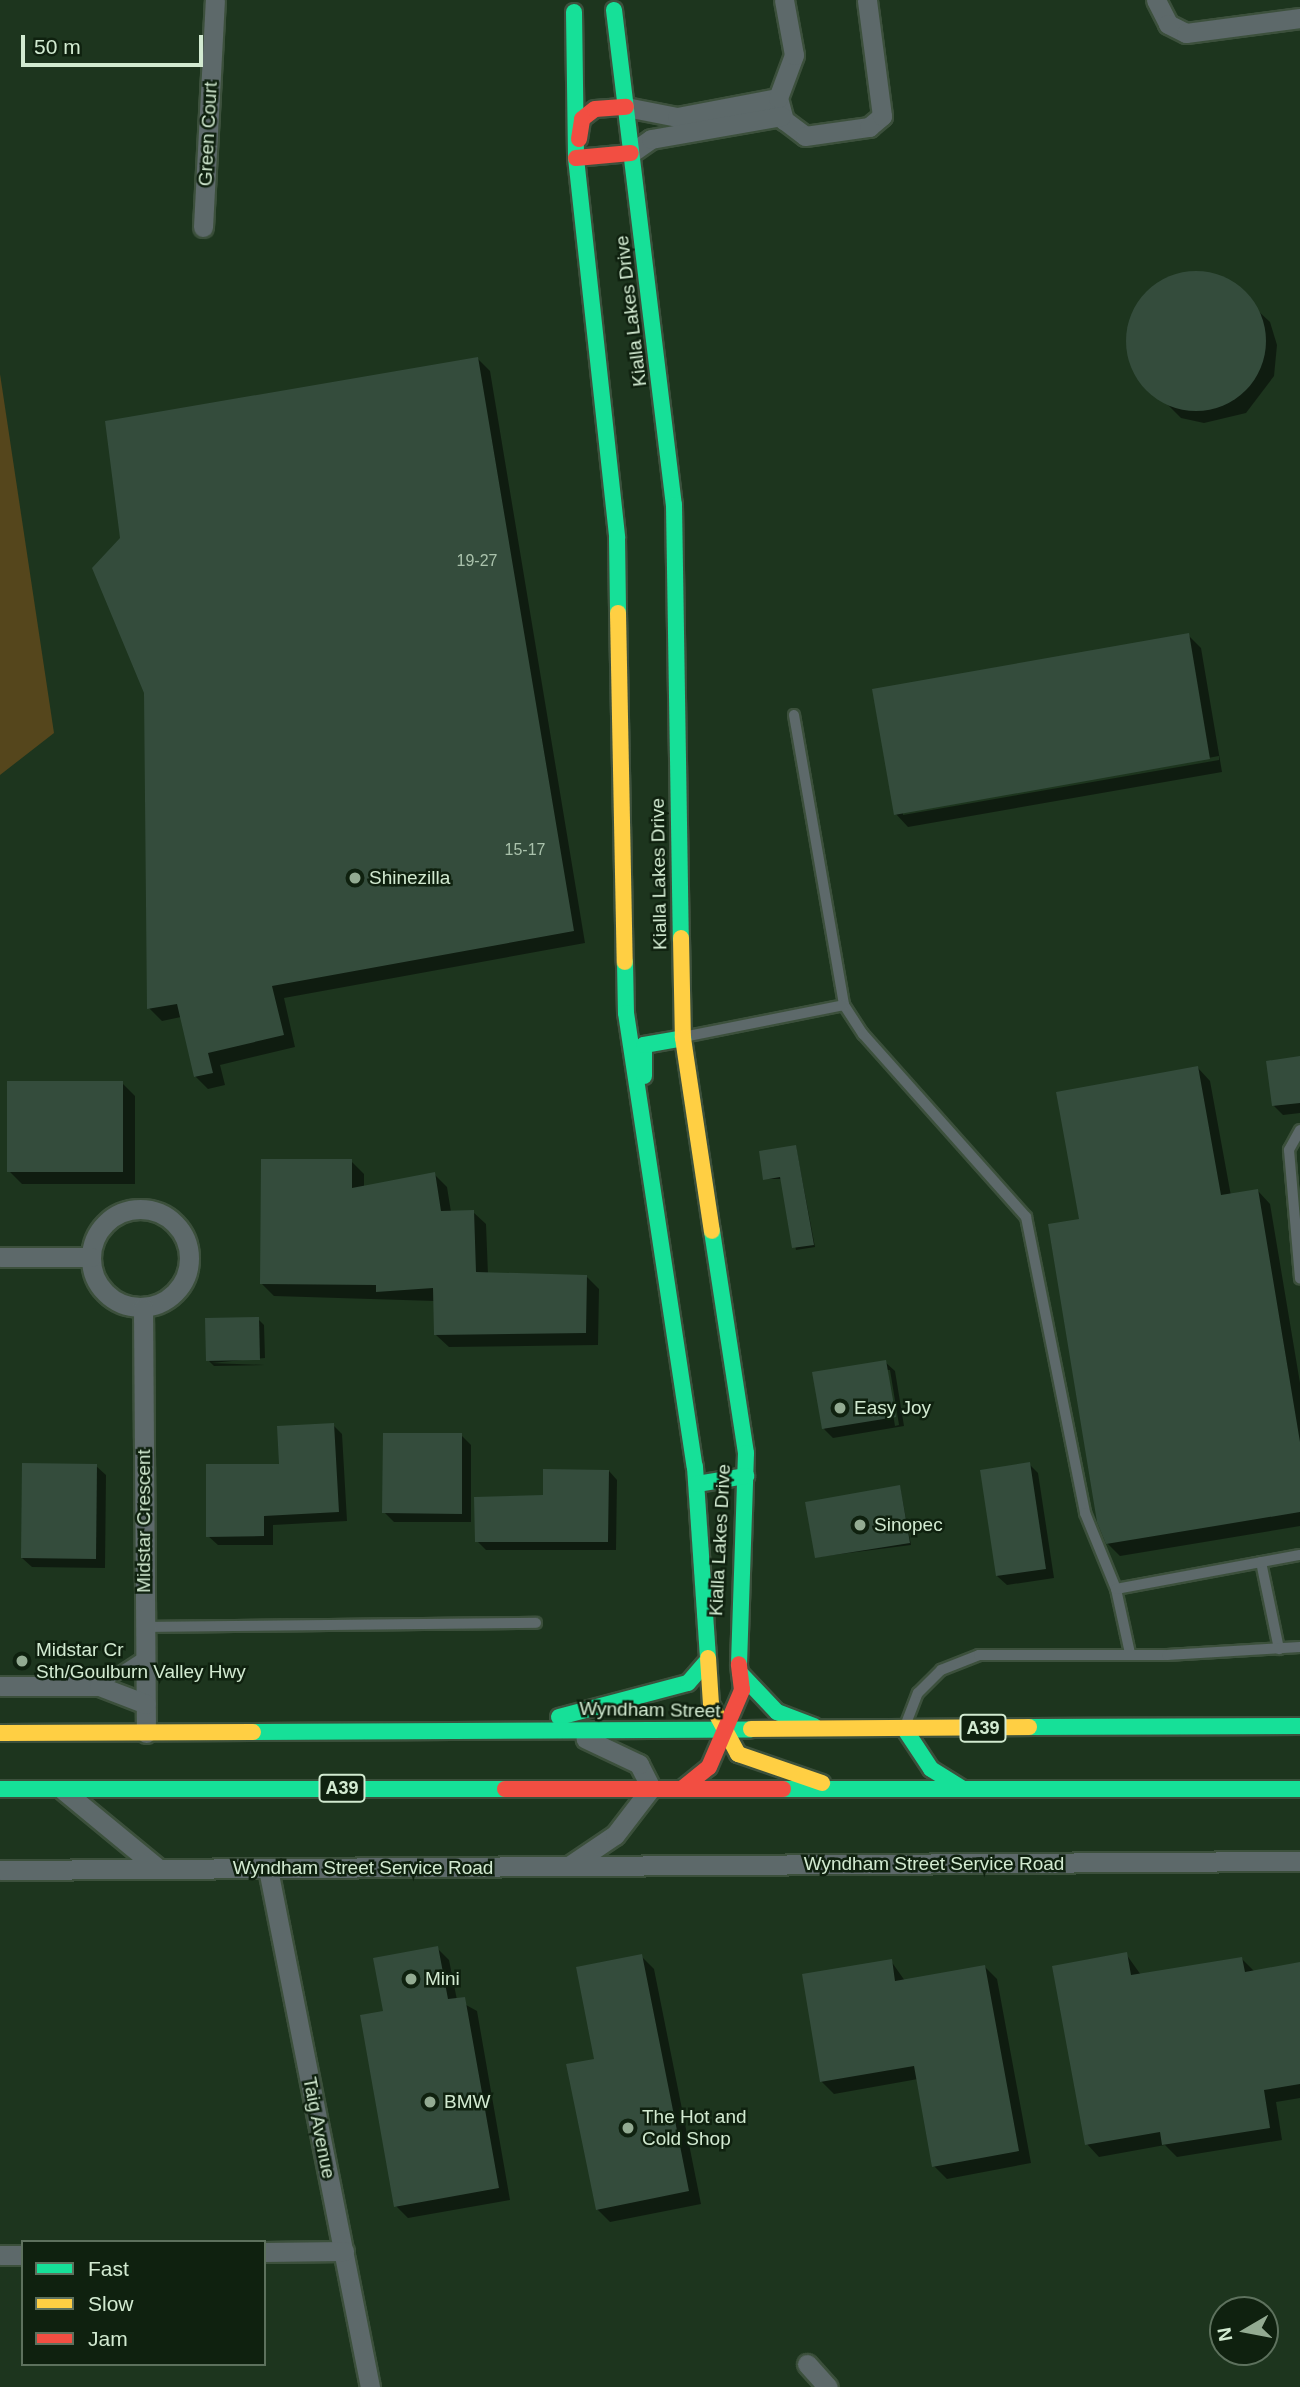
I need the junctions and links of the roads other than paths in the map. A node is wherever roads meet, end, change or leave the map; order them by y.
1 (215, 0) edge
2 (560, 0) edge
3 (784, 0) edge
4 (867, 0) edge
5 (1156, 0) edge
6 (601, 10) edge
7 (1300, 18) edge
8 (626, 107) junction
9 (779, 107) junction
10 (631, 153) junction
11 (576, 158) junction
12 (203, 227) dead end
13 (794, 715) dead end
14 (844, 1005) junction
15 (683, 1038) junction
16 (1300, 1130) edge
17 (646, 1164) junction
18 (91, 1256) junction
19 (0, 1257) edge
20 (1300, 1275) edge
21 (143, 1308) junction
22 (746, 1476) junction
23 (697, 1484) junction
24 (1300, 1555) edge
25 (1261, 1562) junction
26 (1116, 1589) junction
27 (536, 1623) dead end
28 (145, 1627) junction
29 (1300, 1647) edge
30 (1279, 1649) junction
31 (1130, 1654) junction
32 (145, 1656) junction
33 (707, 1661) junction
34 (740, 1673) junction
35 (0, 1686) edge
36 (99, 1686) junction
37 (146, 1704) junction
38 (1300, 1726) edge
39 (904, 1728) junction
40 (512, 1730) junction
41 (560, 1730) junction
42 (825, 1730) junction
43 (725, 1732) junction
44 (0, 1733) edge
45 (146, 1733) junction
46 (62, 1788) junction
47 (651, 1788) junction
48 (684, 1788) junction
49 (962, 1788) junction
50 (1300, 1788) edge
51 (0, 1789) edge
52 (840, 1789) junction
53 (1300, 1861) edge
54 (568, 1866) junction
55 (268, 1868) junction
56 (159, 1869) junction
57 (0, 1870) edge
58 (344, 2251) junction
59 (266, 2252) edge
60 (0, 2255) edge
61 (21, 2255) edge
62 (807, 2364) dead end
63 (370, 2387) edge
64 (828, 2387) edge

1 - 12 street, Green Court
2 - 6 main road
3 - 9 street
4 - 9 street
5 - 7 street
6 - 8 main road, Kialla Lakes Drive
6 - 11 main road, Kialla Lakes Drive
8 - 9 street
8 - 10 main road, Kialla Lakes Drive
8 - 11 main road
9 - 10 street
10 - 11 main road
10 - 15 main road, Kialla Lakes Drive
11 - 17 main road, Kialla Lakes Drive
13 - 14 lane
14 - 15 lane
14 - 26 lane
15 - 17 main road
15 - 22 main road, Kialla Lakes Drive
16 - 20 lane
17 - 23 main road, Kialla Lakes Drive
18 - 19 street
18 - 21 street
18 - 21 street
21 - 28 street, Midstar Crescent
22 - 23 main road
22 - 34 main road, Kialla Lakes Drive
23 - 33 main road, Kialla Lakes Drive
24 - 25 lane
25 - 26 lane
25 - 30 lane
26 - 31 lane
27 - 28 lane
28 - 32 street, Midstar Crescent
29 - 30 lane
30 - 31 lane
31 - 39 lane
32 - 36 lane
32 - 37 street, Midstar Crescent
33 - 40 main road
33 - 43 main road, Kialla Lakes Drive
34 - 42 main road
34 - 43 main road, Kialla Lakes Drive
35 - 36 street
36 - 37 street
37 - 45 street, Midstar Crescent
38 - 39 main road, Wyndham Street / A39
39 - 42 main road, Wyndham Street / A39
39 - 49 main road
40 - 41 main road, Wyndham Street / A39
40 - 45 main road, Wyndham Street / A39
41 - 43 main road, Wyndham Street / A39
41 - 47 street
42 - 43 main road, Wyndham Street / A39
43 - 48 main road, Kialla Lakes Drive
43 - 52 main road, Kialla Lakes Drive
44 - 45 main road, Wyndham Street / A39
46 - 47 main road, A39
46 - 51 main road, A39
46 - 56 street
47 - 48 main road, A39
47 - 54 street
48 - 52 main road, A39
49 - 50 main road, A39
49 - 52 main road, A39
53 - 54 street, Wyndham Street Service Road
54 - 55 street, Wyndham Street Service Road
55 - 56 street, Wyndham Street Service Road
55 - 58 street, Taig Avenue
56 - 57 street, Wyndham Street Service Road
58 - 59 street
58 - 63 street, Taig Avenue
60 - 61 street
62 - 64 street

